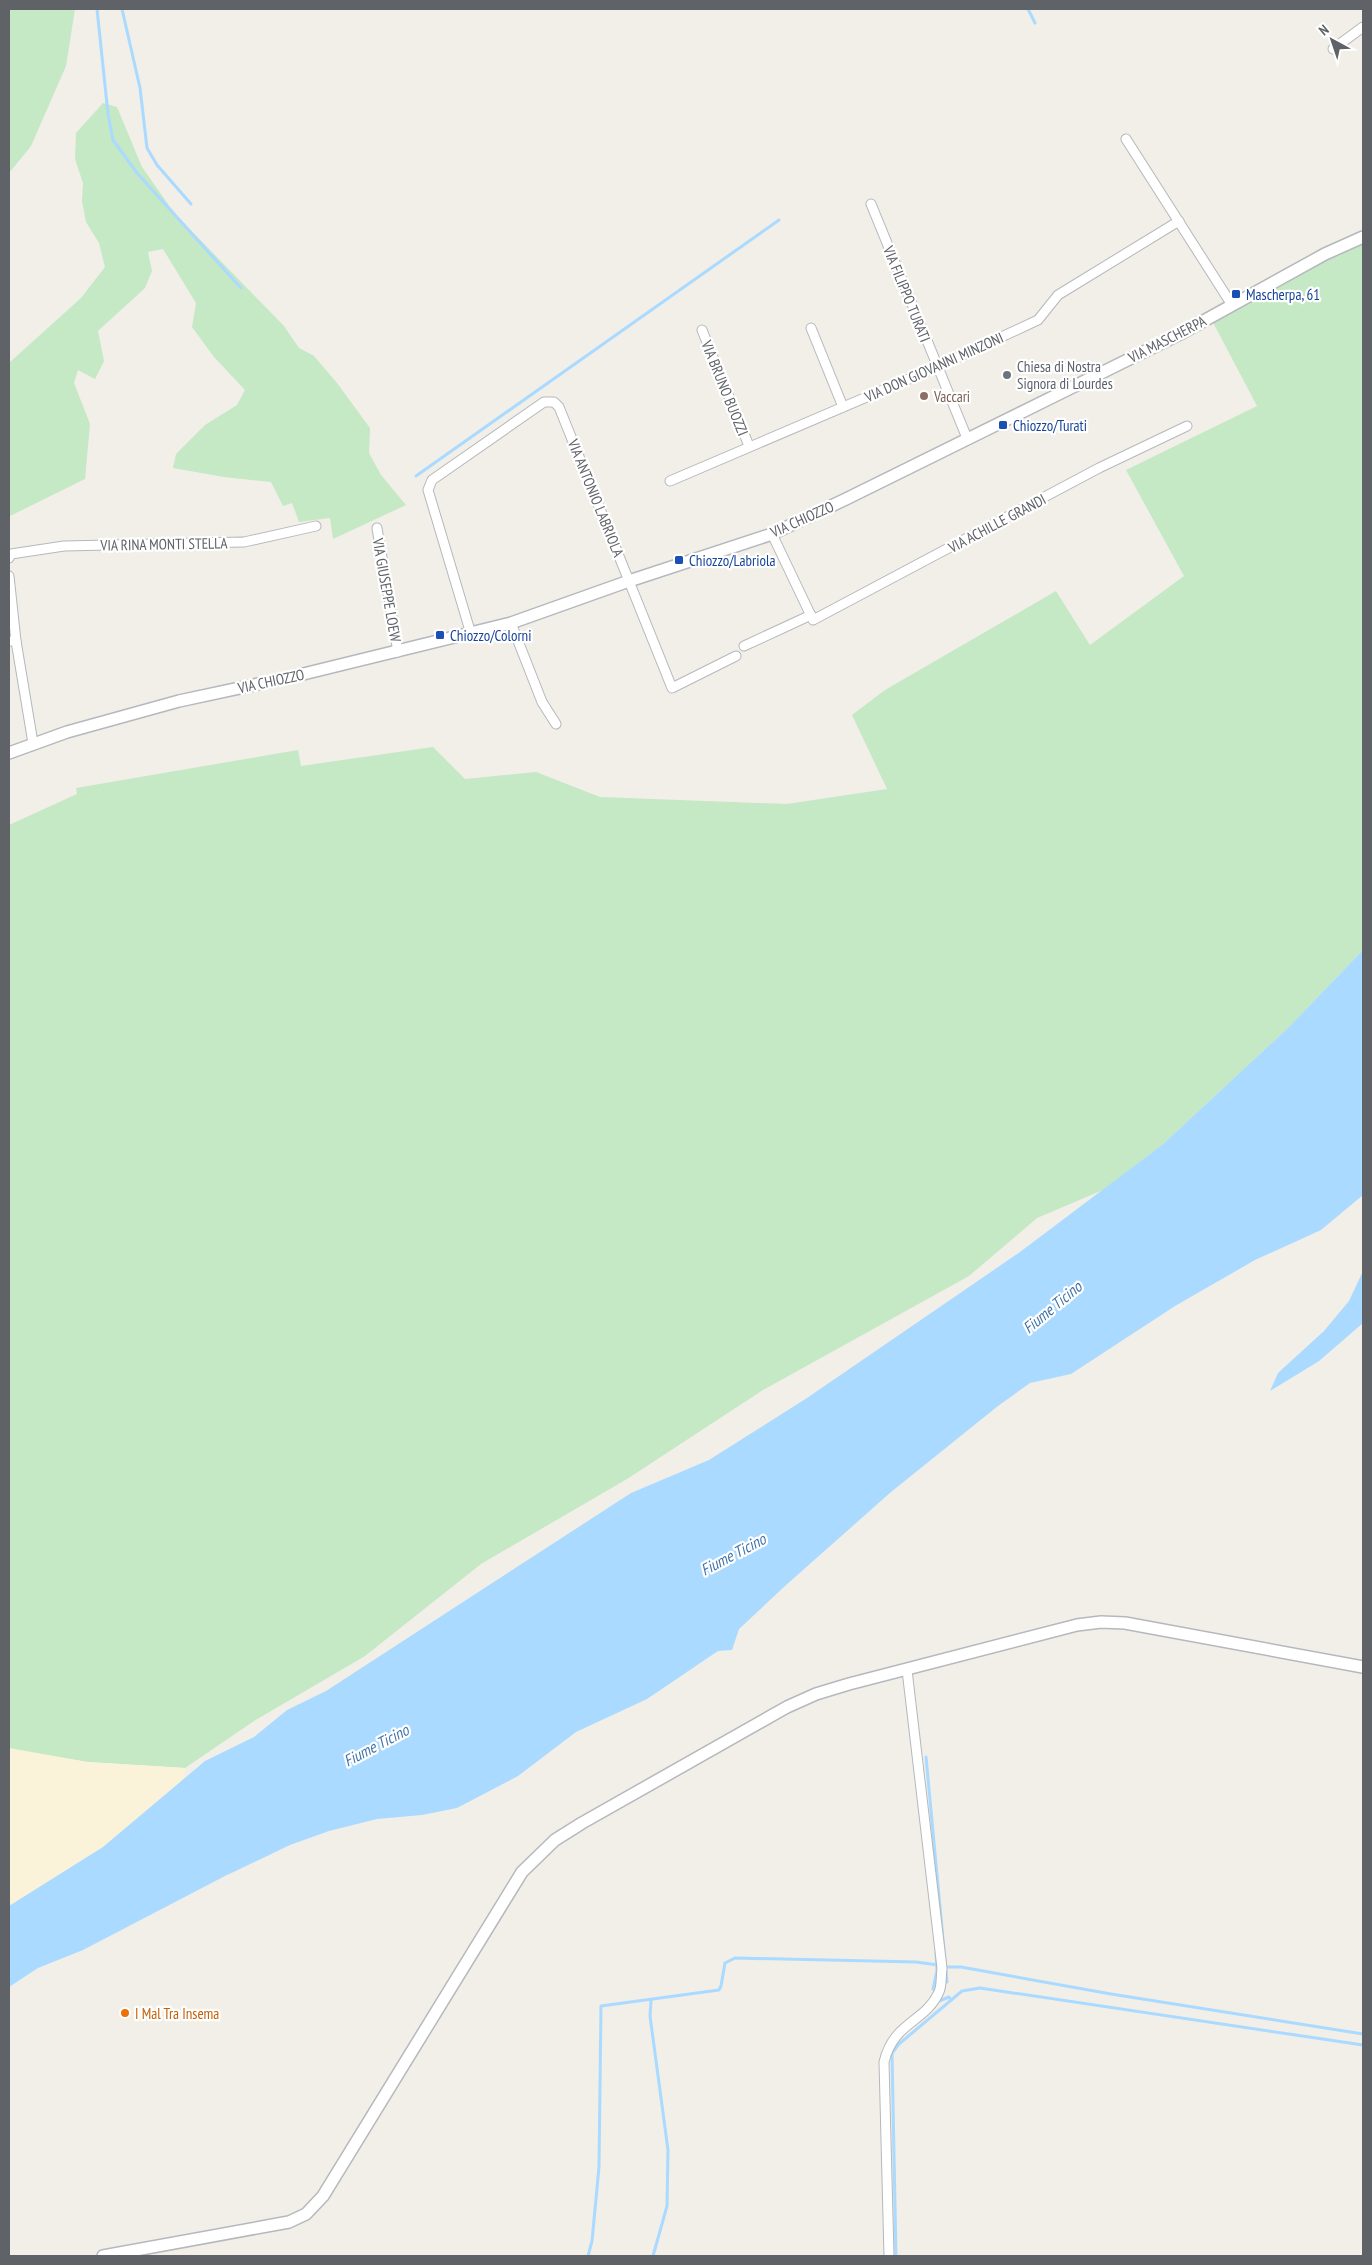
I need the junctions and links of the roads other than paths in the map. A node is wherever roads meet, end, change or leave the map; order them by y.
1 (1363, 27) edge
2 (1333, 49) dead end
3 (1126, 139) dead end
4 (871, 204) dead end
5 (1179, 221) junction
6 (1363, 237) edge
7 (1232, 305) junction
8 (811, 328) dead end
9 (702, 330) dead end
10 (937, 367) junction
11 (843, 407) junction
12 (1186, 426) dead end
13 (967, 438) junction
14 (749, 446) junction
15 (670, 481) dead end
16 (316, 526) dead end
17 (377, 528) dead end
18 (772, 534) junction
19 (10, 556) edge
20 (9, 576) edge
21 (629, 580) junction
22 (811, 615) junction
23 (511, 623) junction
24 (471, 634) junction
25 (13, 641) edge
26 (744, 646) dead end
27 (398, 652) junction
28 (736, 656) dead end
29 (556, 724) dead end
30 (32, 743) junction
31 (9, 753) edge
32 (1363, 1667) edge
33 (907, 1670) junction
34 (103, 2256) edge
35 (889, 2256) edge

1 - 2 street
3 - 5 street
4 - 10 street, VIA FILIPPO TURATI
5 - 7 street
5 - 10 street, VIA DON GIOVANNI MINZONI
6 - 7 street, VIA MASCHERPA
7 - 13 street, VIA MASCHERPA
8 - 11 street
9 - 14 street, VIA BRUNO BUOZZI
10 - 11 street, VIA DON GIOVANNI MINZONI
10 - 13 street, VIA FILIPPO TURATI
11 - 14 street, VIA DON GIOVANNI MINZONI
12 - 22 street, VIA ACHILLE GRANDI
13 - 18 street, VIA CHIOZZO
14 - 15 street, VIA DON GIOVANNI MINZONI
16 - 19 street, VIA RINA MONTI STELLA
17 - 27 street, VIA GIUSEPPE LOEW
18 - 21 street, VIA CHIOZZO
18 - 22 street
20 - 25 street
21 - 23 street, VIA CHIOZZO
21 - 24 street, VIA ANTONIO LABRIOLA
21 - 28 street
22 - 26 street, VIA ACHILLE GRANDI
23 - 24 street, VIA CHIOZZO
23 - 29 street
24 - 27 street, VIA CHIOZZO
25 - 30 street
27 - 30 street, VIA CHIOZZO
30 - 31 street, VIA CHIOZZO
32 - 33 street
33 - 34 street
33 - 35 street

